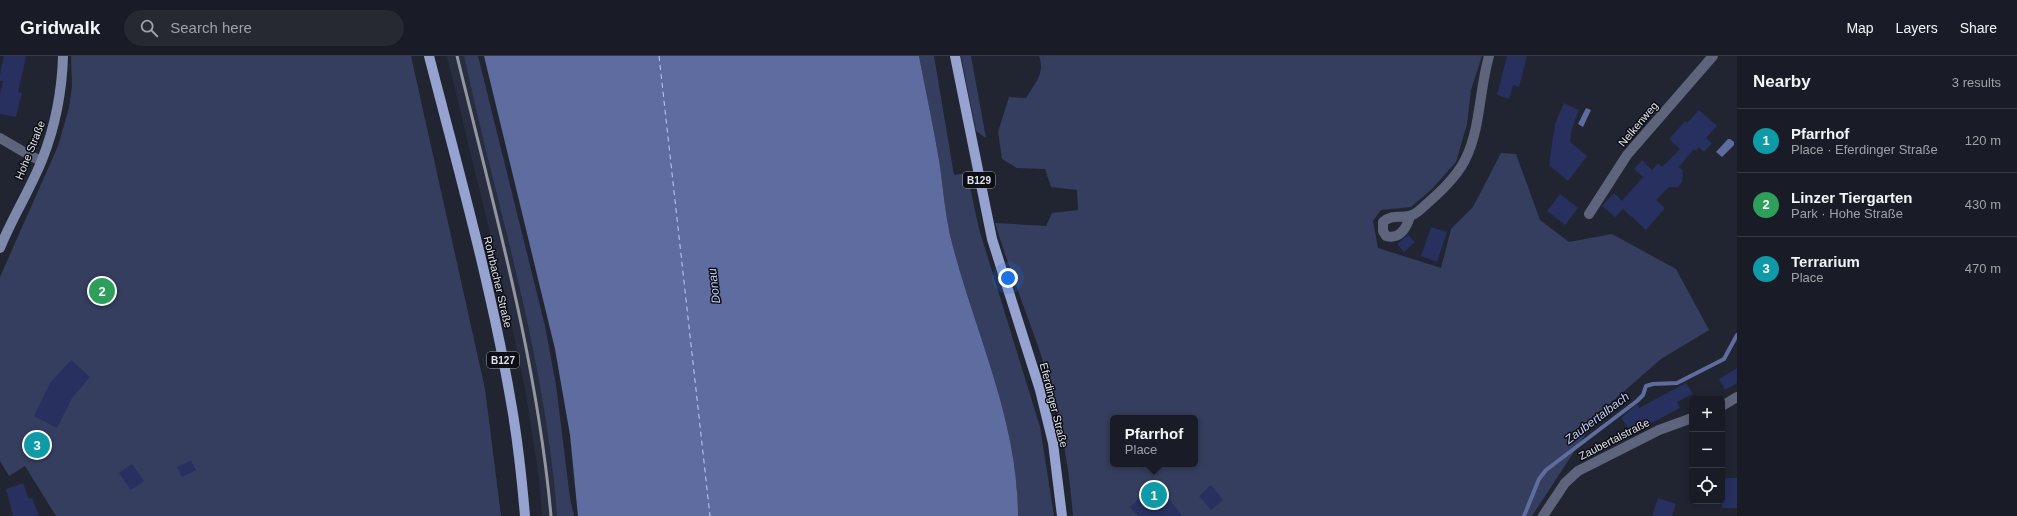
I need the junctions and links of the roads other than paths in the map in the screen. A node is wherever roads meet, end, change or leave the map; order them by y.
1 (63, 56) edge
2 (429, 56) edge
3 (955, 56) edge
4 (1489, 56) edge
5 (1713, 56) edge
6 (0, 138) edge
7 (41, 161) junction
8 (1589, 214) dead end
9 (1410, 216) dead end
10 (0, 248) edge
11 (1737, 397) edge
12 (1725, 404) edge
13 (1689, 419) edge
14 (526, 516) edge
15 (1062, 516) edge
16 (1543, 516) edge

1 - 7 main road, Hohe Straße
2 - 14 main road, Rohrbacher Straße / B127
3 - 15 main road, Eferdinger Straße / B129
4 - 9 street
5 - 8 street, Nelkenweg
6 - 7 street
7 - 10 main road, Hohe Straße
11 - 12 street
13 - 16 street, Zaubertalstraße

